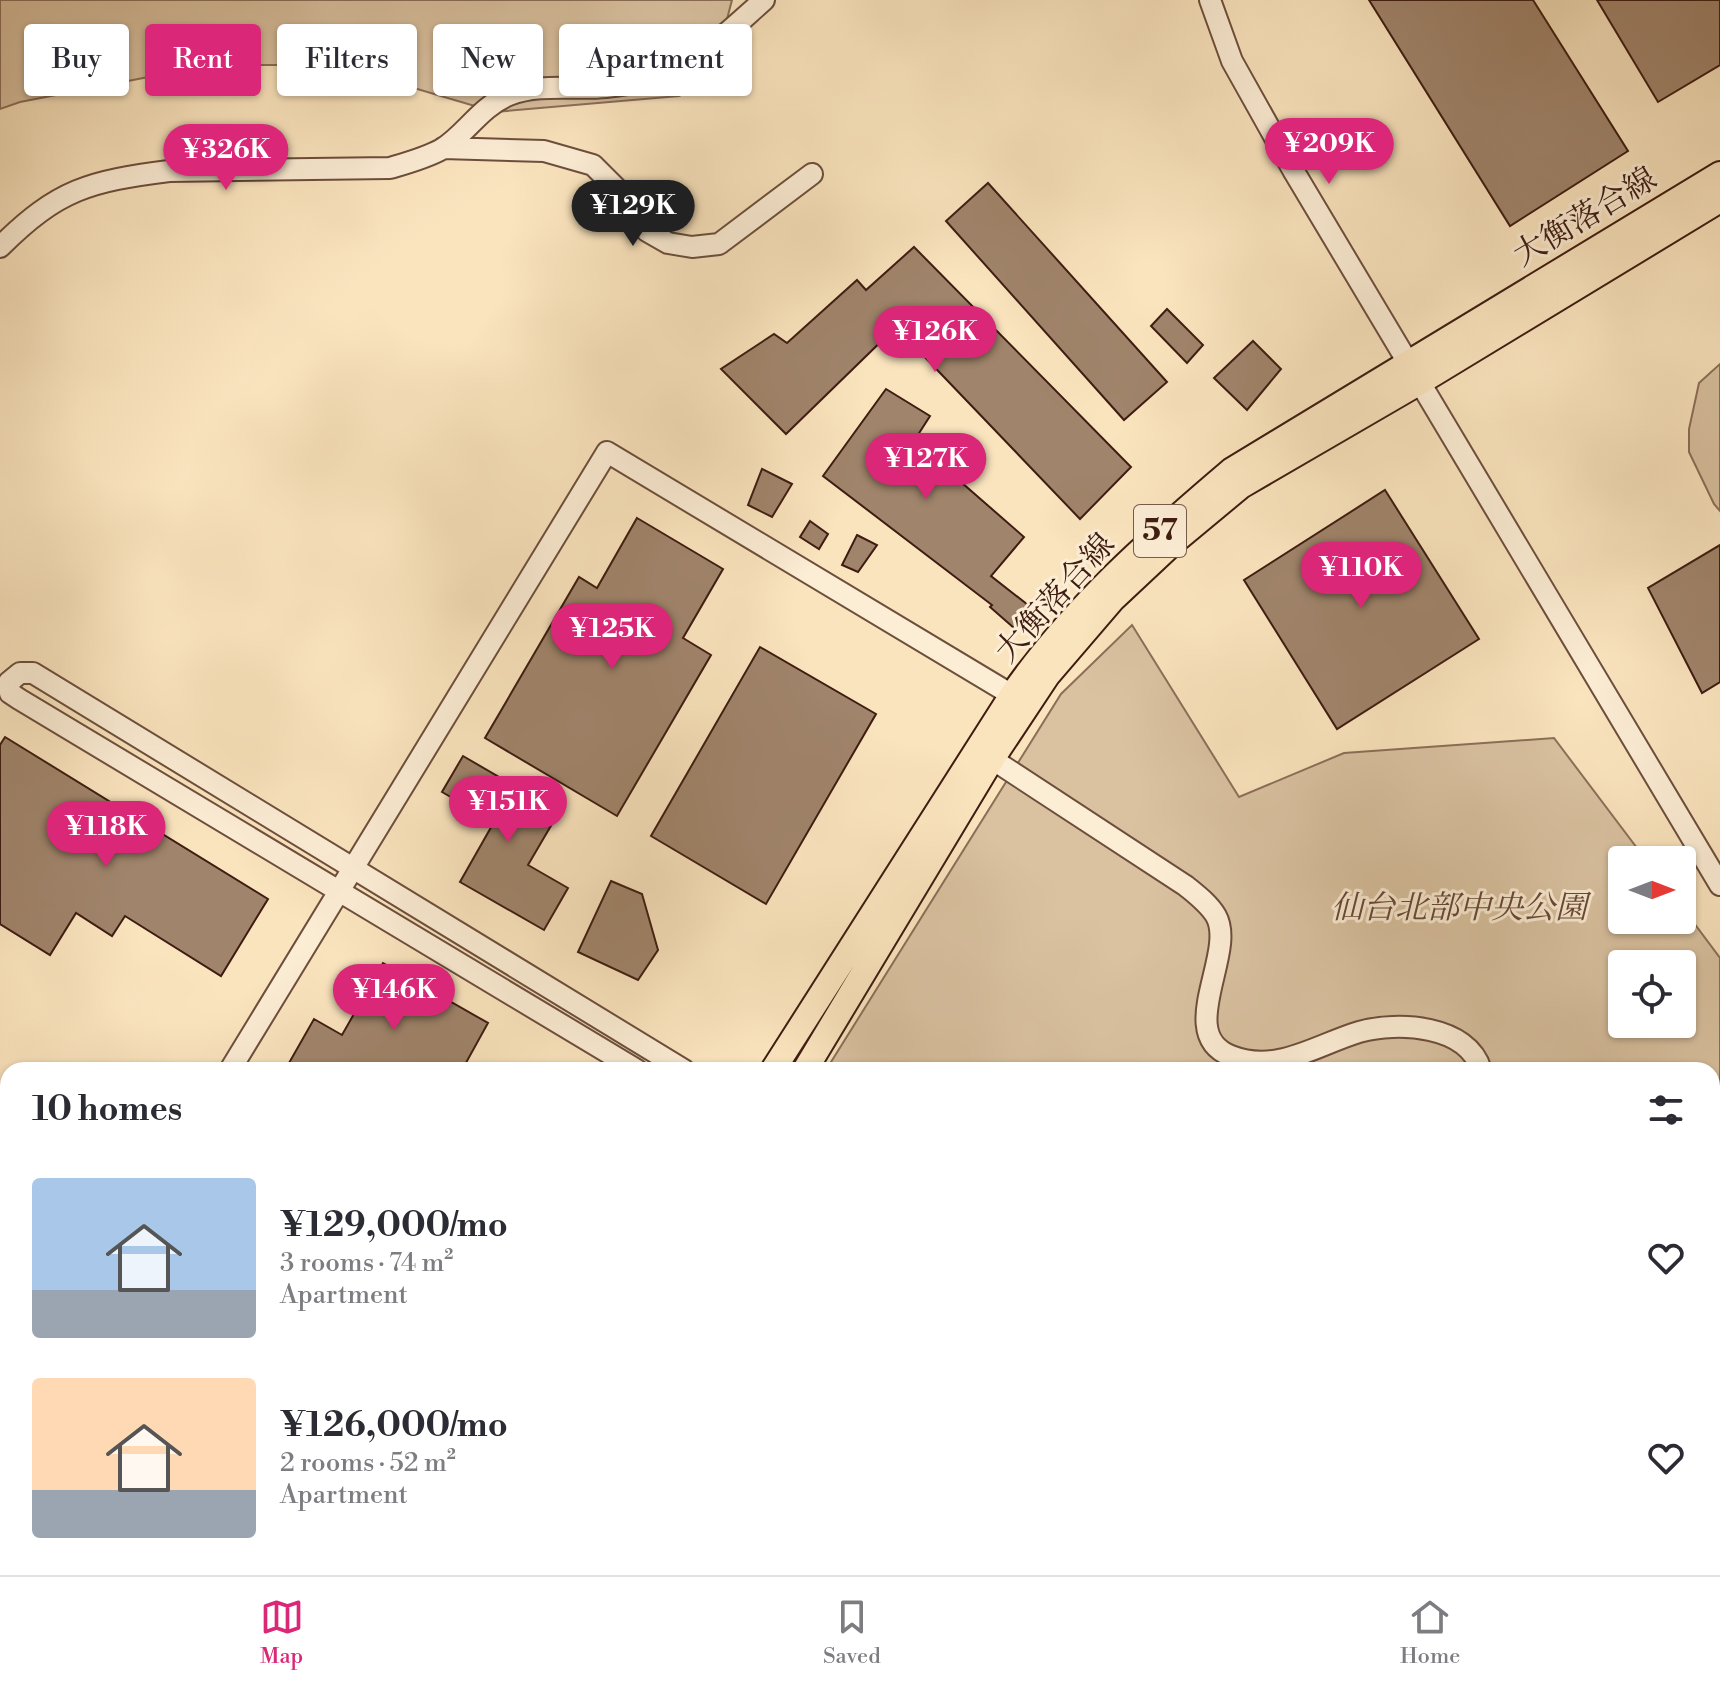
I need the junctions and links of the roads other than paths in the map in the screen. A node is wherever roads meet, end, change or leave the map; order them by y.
1 (764, 0) edge
2 (1210, 0) edge
3 (443, 148) junction
4 (812, 174) dead end
5 (1720, 174) edge
6 (1720, 200) edge
7 (0, 247) edge
8 (1414, 371) junction
9 (1012, 695) junction
10 (992, 759) junction
11 (352, 869) junction
12 (1720, 885) edge
13 (340, 890) junction
14 (235, 1062) edge
15 (624, 1062) edge
16 (671, 1062) edge
17 (778, 1062) edge
18 (810, 1062) edge
19 (1264, 1062) edge
20 (1275, 1062) edge
21 (1479, 1062) edge

1 - 3 street
2 - 8 street
3 - 4 street
3 - 7 street
5 - 8 main road, 大衡落合線 / 57
6 - 8 main road, 大衡落合線 / 57
8 - 9 main road, 大衡落合線 / 57
8 - 10 main road, 大衡落合線 / 57
8 - 12 street
9 - 11 street
9 - 17 main road, 大衡落合線 / 57
10 - 18 main road, 大衡落合線 / 57
10 - 19 street
11 - 13 street
11 - 13 street
11 - 16 street
13 - 14 street
13 - 15 street
20 - 21 street

